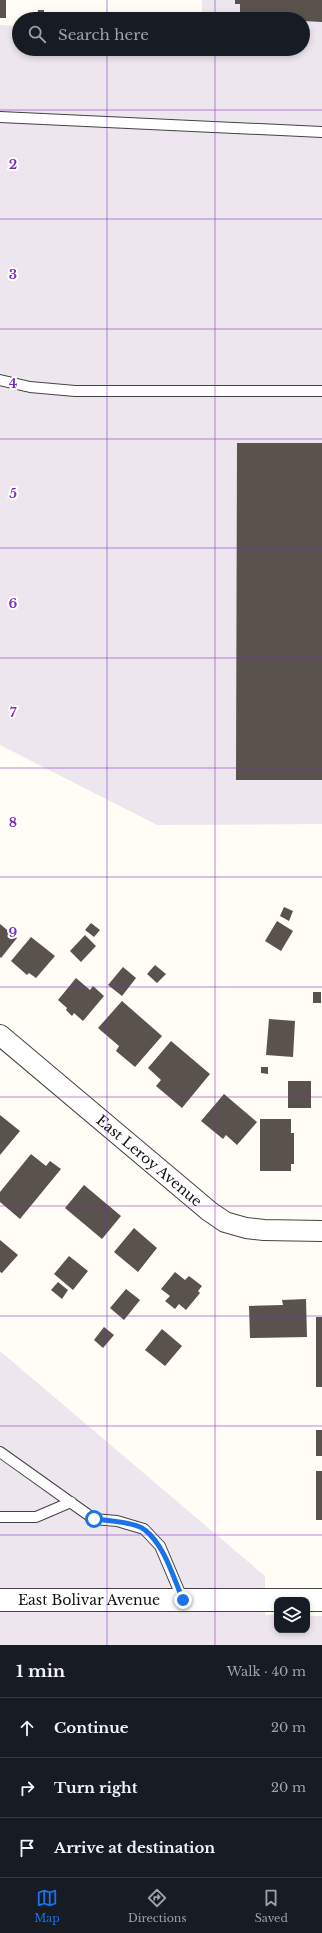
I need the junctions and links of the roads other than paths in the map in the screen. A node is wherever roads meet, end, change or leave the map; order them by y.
1 (0, 117) edge
2 (322, 132) edge
3 (0, 380) edge
4 (322, 391) edge
5 (0, 1035) edge
6 (322, 1231) edge
7 (0, 1452) edge
8 (71, 1502) junction
9 (0, 1517) edge
10 (0, 1600) edge
11 (183, 1600) junction
12 (322, 1600) edge

1 - 2 lane
3 - 4 lane
5 - 6 street, East Leroy Avenue
7 - 8 lane
8 - 9 lane
8 - 11 lane
10 - 11 street, East Bolivar Avenue
11 - 12 street, East Bolivar Avenue

